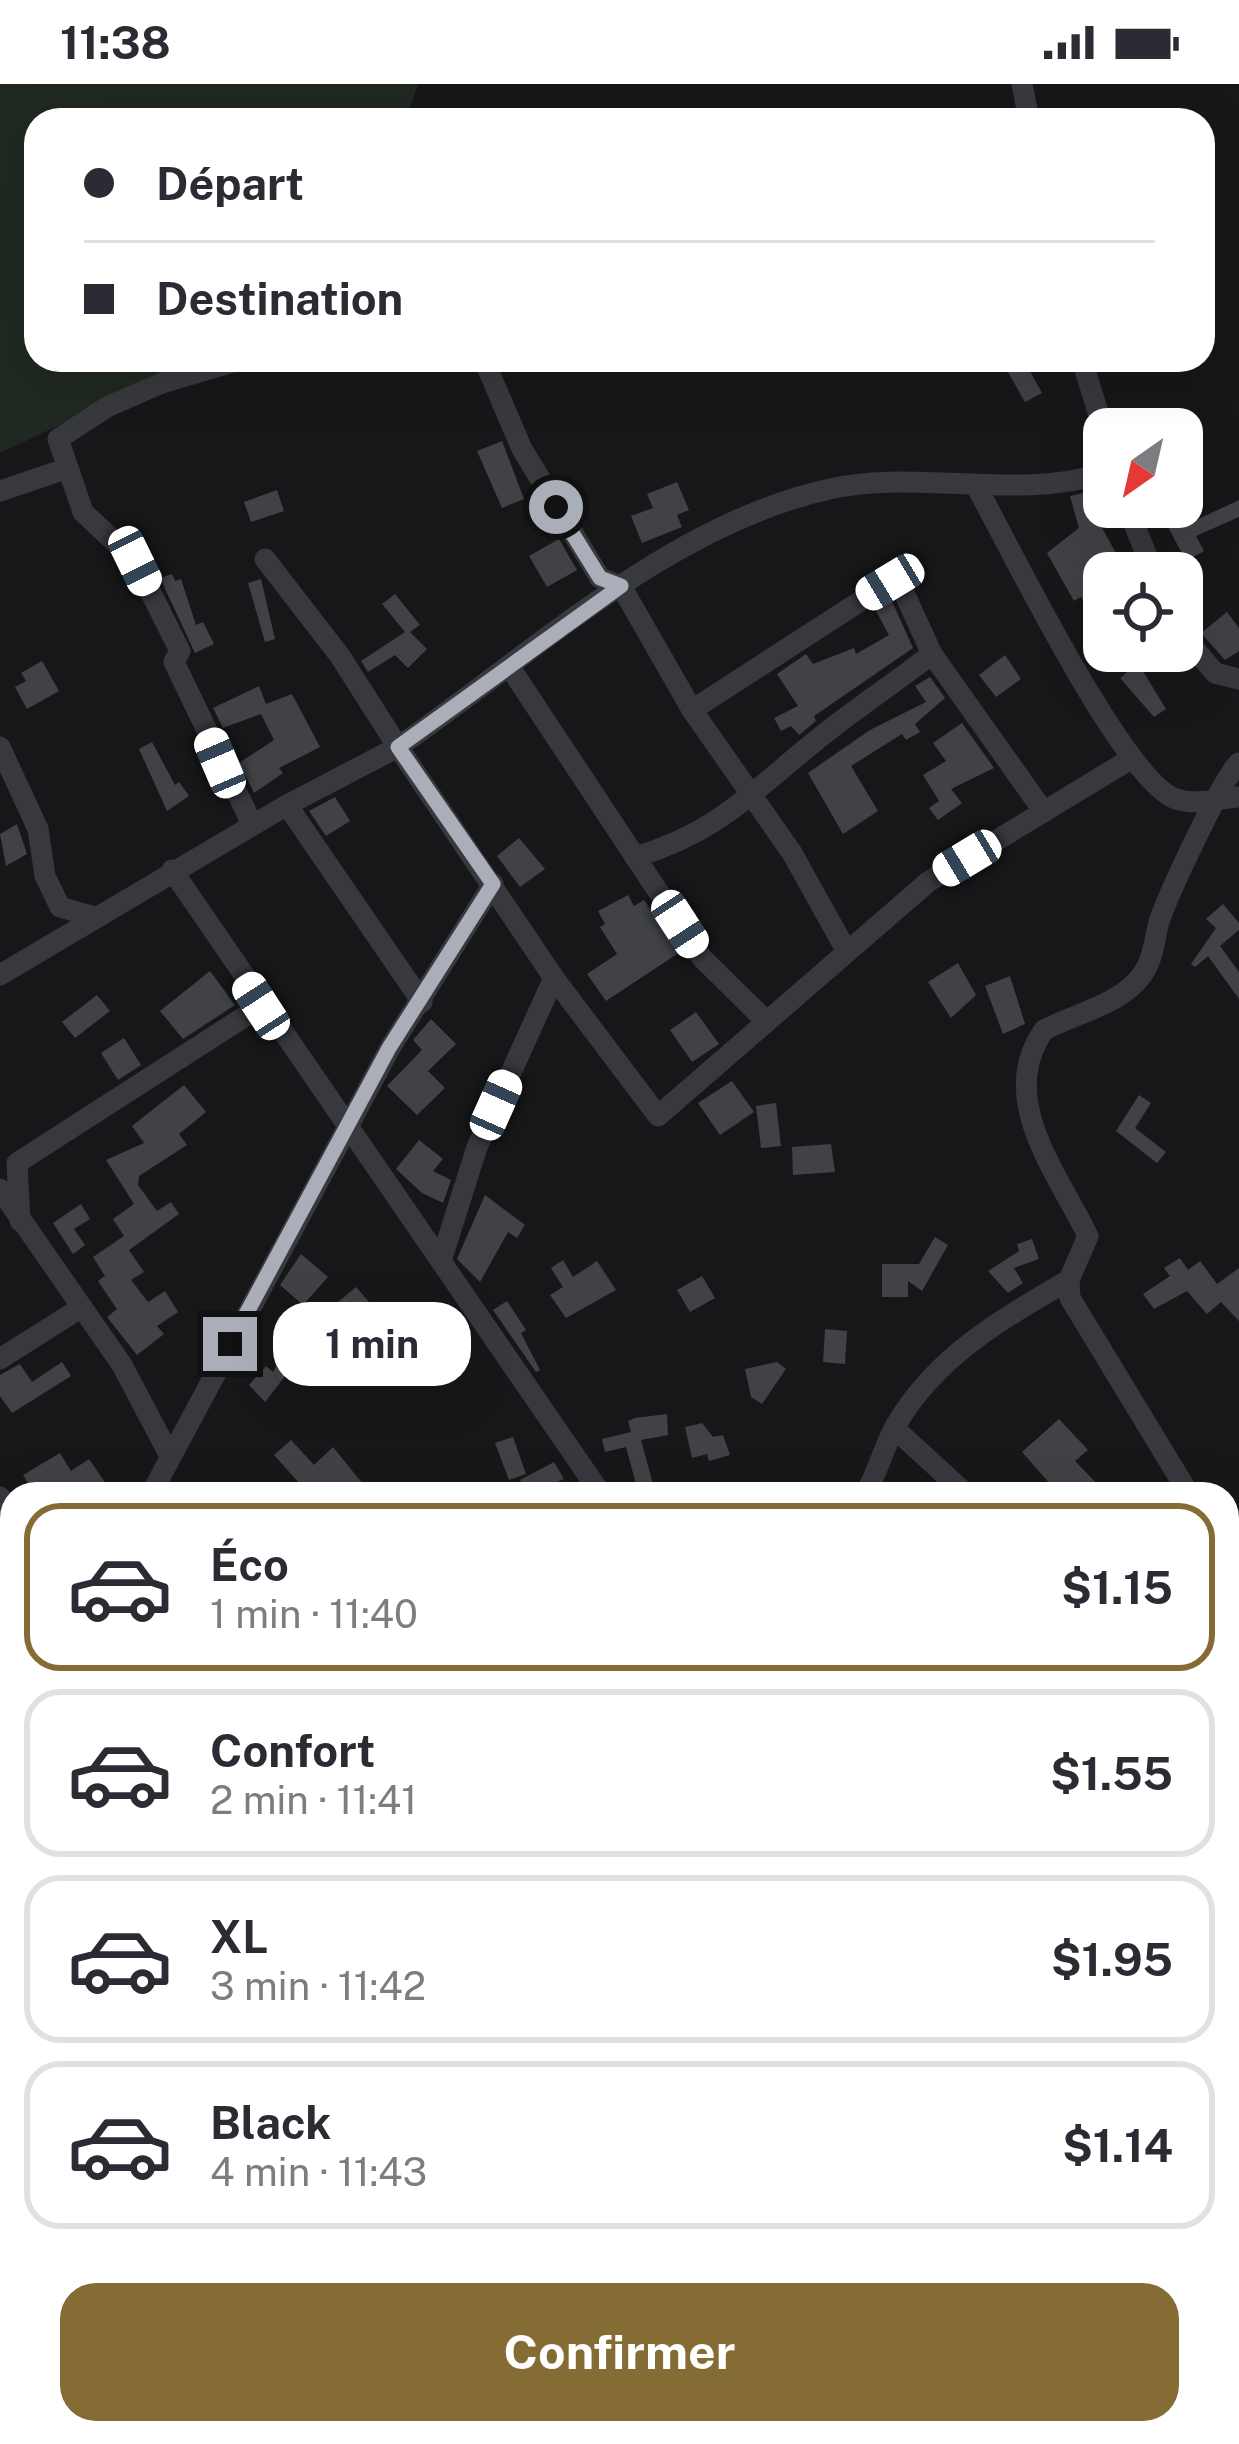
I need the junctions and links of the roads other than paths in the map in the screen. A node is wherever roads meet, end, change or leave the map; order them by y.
1 (199, 372) edge
2 (490, 372) edge
3 (1086, 372) edge
4 (1097, 408) edge
5 (68, 468) junction
6 (1083, 477) edge
7 (975, 484) junction
8 (0, 491) edge
9 (265, 559) dead end
10 (621, 586) junction
11 (932, 654) junction
12 (1203, 659) edge
13 (511, 669) junction
14 (1239, 679) edge
15 (692, 710) junction
16 (0, 747) edge
17 (398, 747) junction
18 (1130, 760) junction
19 (1239, 763) edge
20 (1239, 797) edge
21 (751, 798) junction
22 (1214, 802) junction
23 (287, 806) junction
24 (1044, 812) junction
25 (252, 824) junction
26 (635, 857) junction
27 (172, 870) junction
28 (493, 884) junction
29 (95, 917) junction
30 (846, 950) junction
31 (0, 975) edge
32 (554, 978) junction
33 (422, 1002) junction
34 (261, 1006) junction
35 (765, 1020) junction
36 (352, 1126) junction
37 (0, 1189) edge
38 (20, 1221) junction
39 (441, 1261) junction
40 (1069, 1280) junction
41 (82, 1307) junction
42 (0, 1359) edge
43 (894, 1428) junction
44 (170, 1456) junction
45 (158, 1482) edge
46 (593, 1482) edge
47 (870, 1482) edge
48 (953, 1482) edge
49 (1182, 1482) edge

1 - 5 street
2 - 10 street
3 - 4 street
5 - 8 street
5 - 25 street
6 - 7 street
7 - 10 street
7 - 18 street
9 - 17 street
10 - 13 street
10 - 15 street
11 - 15 street
11 - 21 street
11 - 24 street
12 - 14 street
13 - 17 street
13 - 26 street
15 - 21 street
16 - 29 street
17 - 23 street
17 - 28 street
18 - 22 street
18 - 24 street
19 - 22 street
20 - 22 street
21 - 26 street
21 - 30 street
22 - 40 street
23 - 25 street
23 - 33 street
24 - 30 street
25 - 27 street
26 - 35 street
27 - 29 street
27 - 34 street
28 - 32 street
28 - 33 street
29 - 31 street
30 - 35 street
32 - 35 street
32 - 39 street
33 - 36 street
34 - 36 street
34 - 38 street
36 - 39 street
36 - 44 street
37 - 38 street
38 - 41 street
39 - 46 street
40 - 43 street
40 - 49 street
41 - 42 street
41 - 44 street
43 - 47 street
43 - 48 street
44 - 45 street

